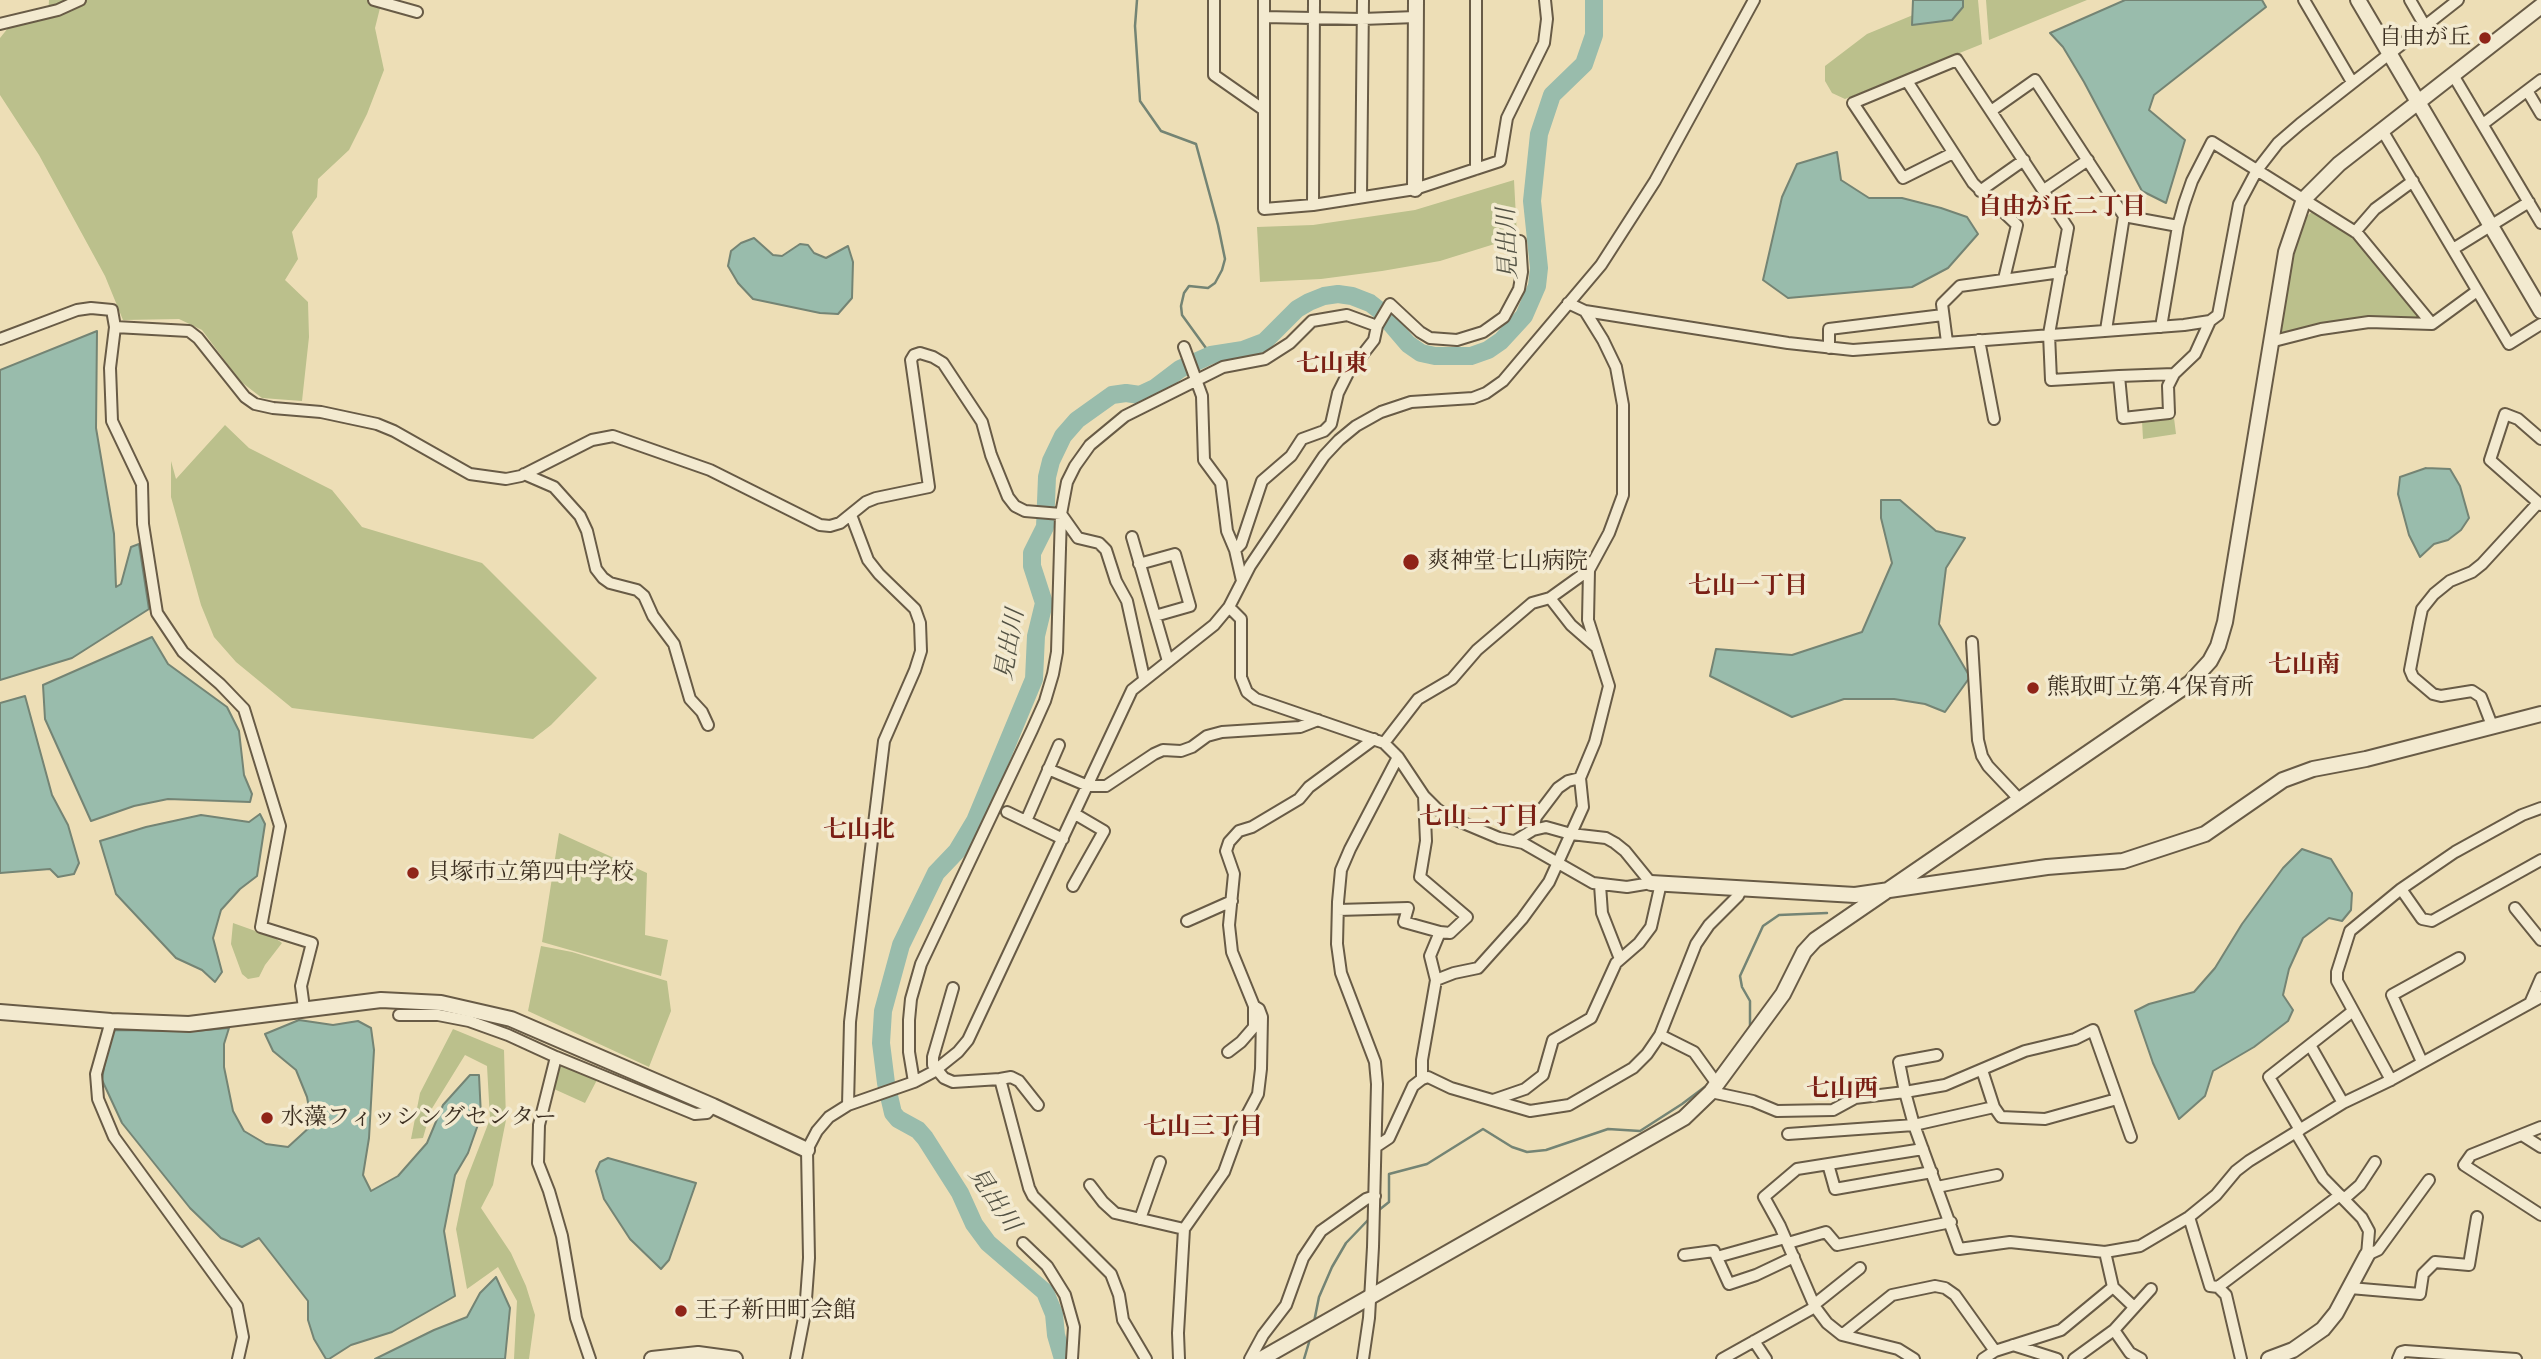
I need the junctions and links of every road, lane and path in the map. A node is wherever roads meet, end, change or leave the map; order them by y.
1 (80, 0) edge
2 (374, 0) edge
3 (1214, 0) edge
4 (1264, 0) edge
5 (1314, 0) edge
6 (1363, 0) edge
7 (1416, 0) edge
8 (1476, 0) edge
9 (1545, 0) edge
10 (1754, 0) edge
11 (2304, 0) edge
12 (2358, 0) edge
13 (2410, 0) edge
14 (2458, 0) edge
15 (2539, 11) edge
16 (417, 12) dead end
17 (1264, 17) junction
18 (1416, 17) junction
19 (1314, 18) junction
20 (1362, 19) junction
21 (0, 24) edge
22 (2425, 26) junction
23 (2389, 53) junction
24 (2453, 75) junction
25 (2541, 80) edge
26 (1907, 81) junction
27 (2352, 82) junction
28 (2528, 92) junction
29 (2418, 102) junction
30 (1264, 110) junction
31 (1991, 111) junction
32 (2541, 114) edge
33 (2483, 124) junction
34 (2382, 130) junction
35 (1953, 153) junction
36 (2024, 160) junction
37 (2088, 160) junction
38 (1476, 169) junction
39 (2257, 170) junction
40 (2413, 181) junction
41 (1415, 190) junction
42 (2044, 190) junction
43 (1980, 191) junction
44 (1361, 197) junction
45 (2304, 199) junction
46 (2529, 202) junction
47 (1313, 205) junction
48 (2124, 216) junction
49 (2541, 223) edge
50 (2490, 225) junction
51 (2178, 226) junction
52 (2355, 232) junction
53 (1520, 241) dead end
54 (2453, 249) junction
55 (2061, 272) junction
56 (2004, 279) junction
57 (2477, 291) junction
58 (1568, 303) junction
59 (1585, 311) junction
60 (2541, 311) edge
61 (1943, 315) junction
62 (2210, 321) junction
63 (2431, 324) junction
64 (2541, 324) edge
65 (1377, 326) junction
66 (115, 327) junction
67 (2161, 327) junction
68 (2106, 330) junction
69 (2049, 334) junction
70 (0, 339) edge
71 (1979, 340) junction
72 (1947, 342) junction
73 (2270, 342) junction
74 (1184, 347) dead end
75 (1829, 348) junction
76 (2174, 374) junction
77 (2119, 376) junction
78 (1198, 381) junction
79 (1994, 419) dead end
80 (1327, 428) junction
81 (2541, 439) edge
82 (1339, 440) junction
83 (524, 474) junction
84 (2540, 504) edge
85 (1061, 514) junction
86 (851, 515) junction
87 (1132, 537) dead end
88 (1235, 550) junction
89 (1139, 564) junction
90 (1589, 570) junction
91 (1242, 581) junction
92 (1550, 598) junction
93 (1229, 607) junction
94 (1155, 616) junction
95 (1972, 642) dead end
96 (1595, 646) junction
97 (1168, 660) junction
98 (1144, 678) junction
99 (2541, 715) edge
100 (1318, 720) junction
101 (708, 725) dead end
102 (2493, 728) junction
103 (1379, 741) junction
104 (1059, 745) dead end
105 (1398, 757) junction
106 (1048, 769) junction
107 (1580, 778) junction
108 (1088, 786) junction
109 (1424, 796) junction
110 (2020, 800) junction
111 (2541, 808) edge
112 (1007, 812) dead end
113 (1075, 814) junction
114 (1026, 821) junction
115 (1533, 830) junction
116 (1571, 834) junction
117 (1063, 839) junction
118 (1515, 841) junction
119 (2541, 860) edge
120 (1559, 863) junction
121 (1656, 883) junction
122 (1600, 885) junction
123 (1073, 886) dead end
124 (1742, 888) junction
125 (1891, 890) junction
126 (2401, 890) junction
127 (1232, 901) junction
128 (2515, 908) dead end
129 (1338, 910) junction
130 (1187, 921) dead end
131 (1440, 932) junction
132 (2541, 940) edge
133 (2459, 958) dead end
134 (1620, 959) junction
135 (2541, 978) edge
136 (1436, 980) junction
137 (953, 988) dead end
138 (2536, 999) edge
139 (1254, 1006) junction
140 (304, 1008) junction
141 (443, 1010) junction
142 (2353, 1011) junction
143 (0, 1012) edge
144 (399, 1015) dead end
145 (111, 1021) junction
146 (1660, 1035) junction
147 (2310, 1045) junction
148 (1228, 1052) dead end
149 (1937, 1055) dead end
150 (556, 1057) junction
151 (2422, 1062) junction
152 (936, 1069) junction
153 (1982, 1070) junction
154 (1000, 1079) junction
155 (1422, 1079) junction
156 (2391, 1080) junction
157 (914, 1082) junction
158 (1714, 1088) junction
159 (1905, 1092) junction
160 (2118, 1099) junction
161 (1493, 1100) junction
162 (2343, 1103) junction
163 (848, 1105) junction
164 (1038, 1105) dead end
165 (713, 1106) junction
166 (1994, 1107) junction
167 (1914, 1125) junction
168 (2541, 1127) edge
169 (2298, 1131) junction
170 (1788, 1134) dead end
171 (2522, 1135) junction
172 (2131, 1137) dead end
173 (1377, 1146) junction
174 (2541, 1147) edge
175 (1923, 1149) junction
176 (807, 1150) junction
177 (1160, 1162) dead end
178 (2375, 1162) dead end
179 (1828, 1164) junction
180 (1932, 1171) junction
181 (1997, 1175) dead end
182 (2428, 1181) dead end
183 (1090, 1185) dead end
184 (1937, 1187) junction
185 (1375, 1196) junction
186 (2342, 1197) junction
187 (2541, 1215) edge
188 (2189, 1217) junction
189 (2477, 1217) dead end
190 (1140, 1219) junction
191 (1951, 1222) junction
192 (1184, 1229) junction
193 (1786, 1240) junction
194 (1023, 1243) dead end
195 (2105, 1252) junction
196 (1684, 1255) dead end
197 (2367, 1255) junction
198 (1717, 1257) junction
199 (1794, 1257) junction
200 (1860, 1268) dead end
201 (2113, 1287) junction
202 (2218, 1287) junction
203 (2350, 1288) junction
204 (2151, 1289) dead end
205 (1370, 1296) junction
206 (1815, 1305) junction
207 (2134, 1307) junction
208 (2114, 1330) junction
209 (1842, 1335) junction
210 (1754, 1341) junction
211 (2013, 1345) junction
212 (1995, 1351) junction
213 (238, 1359) edge
214 (590, 1359) edge
215 (652, 1359) edge
216 (735, 1359) edge
217 (796, 1359) edge
218 (1072, 1359) edge
219 (1146, 1359) edge
220 (1180, 1359) edge
221 (1250, 1359) edge
222 (1261, 1359) edge
223 (1363, 1359) edge
224 (1722, 1359) edge
225 (1766, 1359) edge
226 (1914, 1359) edge
227 (1983, 1359) edge
228 (2057, 1359) edge
229 (2074, 1359) edge
230 (2141, 1359) edge
231 (2241, 1359) edge
232 (2269, 1359) edge
233 (2398, 1359) edge
234 (2516, 1359) edge

1 - 21 street
2 - 16 street
3 - 30 street
4 - 17 street
5 - 19 street
6 - 20 street
7 - 18 street
8 - 38 street
9 - 38 street
10 - 58 street
11 - 27 street
12 - 23 street
13 - 22 street
14 - 22 street
15 - 24 street
17 - 19 street
17 - 30 street
18 - 20 street
18 - 41 street
19 - 20 street
19 - 47 street
20 - 44 street
22 - 23 street
23 - 27 street
23 - 29 street
24 - 29 street
24 - 33 street
25 - 28 street
26 - 31 street
26 - 35 street
26 - 35 street
27 - 39 street
28 - 32 street
28 - 33 street
29 - 34 street
29 - 50 street
30 - 47 street
31 - 36 street
31 - 37 street
33 - 46 street
34 - 40 street
34 - 45 street
35 - 43 street
36 - 42 street
36 - 43 street
37 - 42 street
37 - 48 street
38 - 41 street
39 - 45 street
39 - 51 street
39 - 62 street
40 - 52 street
40 - 54 street
41 - 44 street
42 - 55 street
43 - 56 street
44 - 47 street
45 - 52 street
45 - 73 street
46 - 49 street
46 - 50 street
48 - 51 street
48 - 68 street
50 - 54 street
50 - 60 street
51 - 67 street
52 - 63 street
53 - 65 street
54 - 57 street
55 - 56 street
55 - 69 street
56 - 61 street
57 - 63 street
57 - 64 street
58 - 59 street
58 - 82 street
59 - 75 street
59 - 90 street
61 - 72 street
61 - 75 street
62 - 67 street
62 - 76 street
63 - 73 street
65 - 78 street
65 - 80 street
66 - 70 street
66 - 83 street
66 - 140 street
67 - 68 street
68 - 69 street
69 - 71 street
69 - 77 street
71 - 72 street
71 - 79 street
72 - 75 street
73 - 110 street
74 - 78 street
76 - 77 street
76 - 77 street
78 - 85 street
78 - 88 street
80 - 82 street
80 - 88 street
81 - 84 street
82 - 91 street
83 - 86 street
83 - 101 street
84 - 102 street
85 - 86 street
85 - 98 street
85 - 157 street
86 - 163 street
87 - 89 street
88 - 91 street
89 - 94 street
89 - 94 street
90 - 92 street
90 - 96 street
91 - 93 street
92 - 96 street
92 - 103 street
93 - 97 street
93 - 100 street
94 - 97 street
95 - 110 street
96 - 107 street
97 - 98 street
98 - 108 street
99 - 102 street
100 - 103 street
100 - 108 street
102 - 125 street
103 - 105 street
103 - 127 street
104 - 106 street
105 - 109 street
105 - 129 street
106 - 108 street
106 - 114 street
107 - 115 street
107 - 116 street
108 - 113 street
109 - 118 street
109 - 131 street
110 - 125 street
111 - 126 street
112 - 114 street
113 - 117 street
113 - 123 street
114 - 117 street
115 - 116 street
115 - 118 street
116 - 120 street
116 - 121 street
117 - 152 street
118 - 120 street
119 - 126 street
120 - 122 street
120 - 136 street
121 - 122 street
121 - 124 street
121 - 134 street
122 - 134 street
124 - 125 street
124 - 146 street
125 - 158 street
126 - 142 street
127 - 130 street
127 - 139 street
128 - 132 street
129 - 131 street
129 - 173 street
131 - 136 street
133 - 151 street
134 - 161 street
135 - 138 street
136 - 155 street
137 - 152 street
138 - 151 street
139 - 148 street
139 - 192 street
140 - 141 street
140 - 145 street
141 - 144 street
141 - 150 street
141 - 165 street
142 - 147 street
142 - 156 street
143 - 145 street
145 - 213 street
146 - 158 street
146 - 161 street
147 - 162 street
147 - 169 street
149 - 159 street
150 - 165 street
150 - 214 street
151 - 156 street
152 - 154 street
152 - 157 street
153 - 159 street
153 - 160 street
153 - 166 street
154 - 164 street
154 - 219 street
155 - 161 street
155 - 173 street
156 - 162 street
157 - 163 street
158 - 159 street
158 - 205 street
159 - 167 street
160 - 166 street
160 - 172 street
162 - 169 street
163 - 176 street
165 - 176 street
166 - 167 street
167 - 170 street
167 - 175 street
168 - 171 street
169 - 186 street
169 - 188 street
171 - 174 street
171 - 187 street
173 - 185 street
175 - 179 street
175 - 180 street
176 - 217 street
177 - 190 street
178 - 186 street
179 - 180 street
179 - 193 street
180 - 184 street
181 - 184 street
182 - 197 street
183 - 190 street
184 - 191 street
185 - 205 street
185 - 221 street
186 - 197 street
186 - 202 street
188 - 195 street
188 - 202 street
189 - 203 street
190 - 192 street
191 - 193 street
191 - 195 street
192 - 220 street
193 - 198 street
193 - 199 street
194 - 218 street
195 - 201 street
196 - 198 street
197 - 203 street
198 - 199 street
199 - 206 street
200 - 206 street
201 - 207 street
201 - 211 street
202 - 231 street
203 - 232 street
204 - 207 street
205 - 222 street
205 - 223 street
206 - 209 street
206 - 210 street
207 - 208 street
208 - 229 street
208 - 230 street
209 - 212 street
209 - 226 street
210 - 224 street
210 - 225 street
211 - 212 street
211 - 228 street
212 - 227 street
215 - 216 street
233 - 234 street

